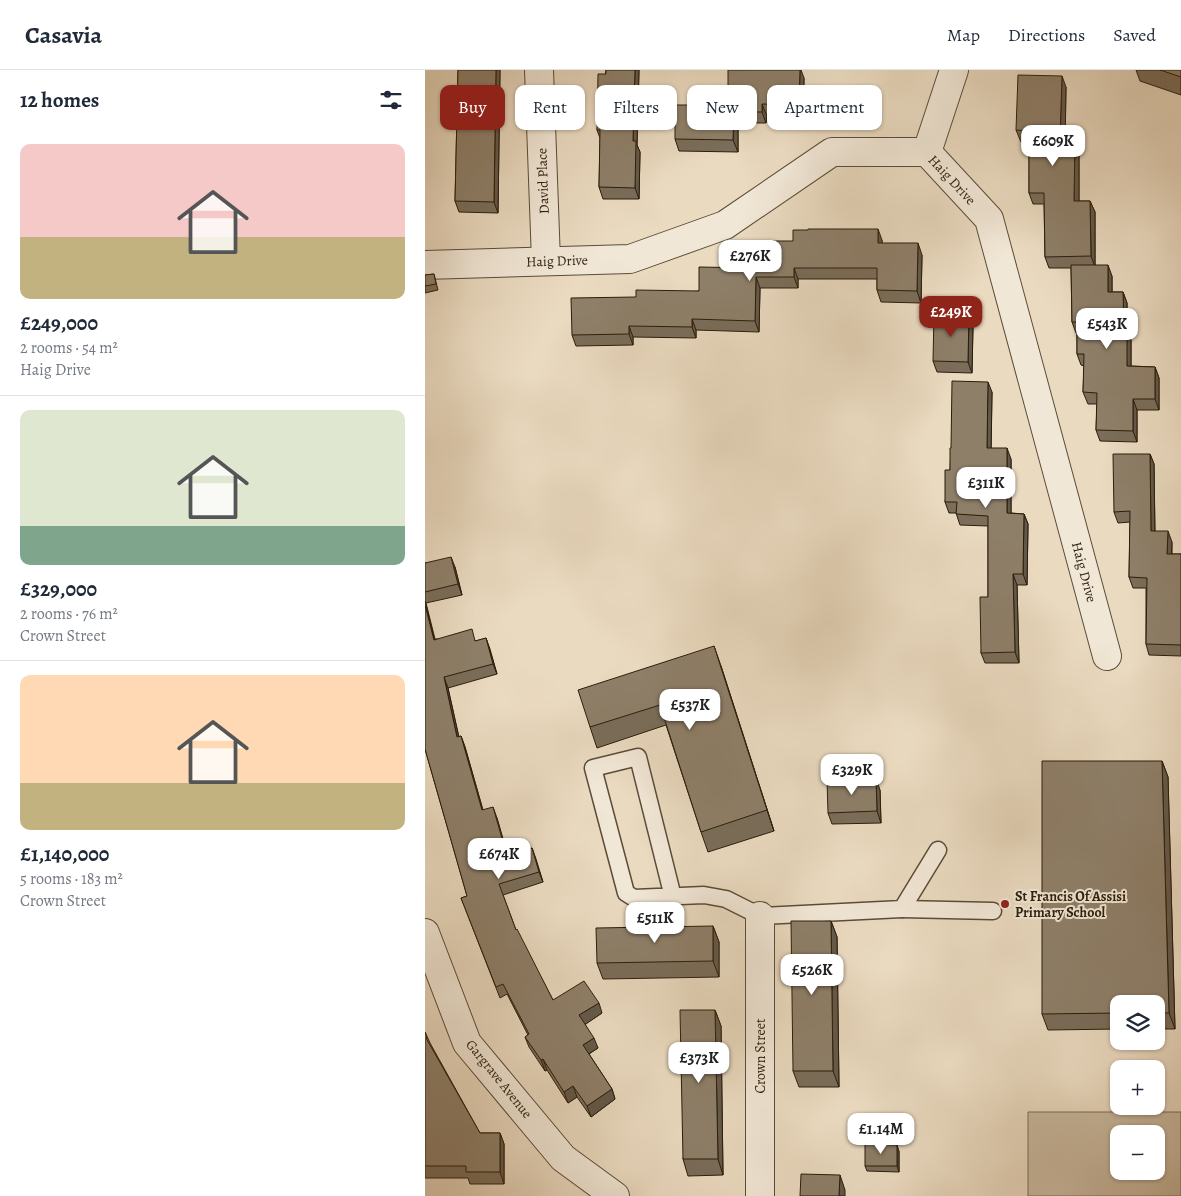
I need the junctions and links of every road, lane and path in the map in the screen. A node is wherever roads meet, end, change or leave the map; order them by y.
1 (539, 70) edge
2 (954, 70) edge
3 (927, 152) junction
4 (546, 261) junction
5 (425, 265) edge
6 (1107, 656) dead end
7 (938, 850) dead end
8 (673, 897) junction
9 (902, 909) junction
10 (993, 911) dead end
11 (760, 916) junction
12 (425, 932) edge
13 (615, 1196) edge
14 (760, 1196) edge

1 - 4 street, David Place
2 - 3 street
3 - 4 street, Haig Drive
3 - 6 street, Haig Drive
4 - 5 street, Haig Drive
7 - 9 lane
8 - 8 lane
8 - 11 lane
9 - 10 lane
9 - 11 lane
11 - 14 street, Crown Street
12 - 13 street, Gargrave Avenue

